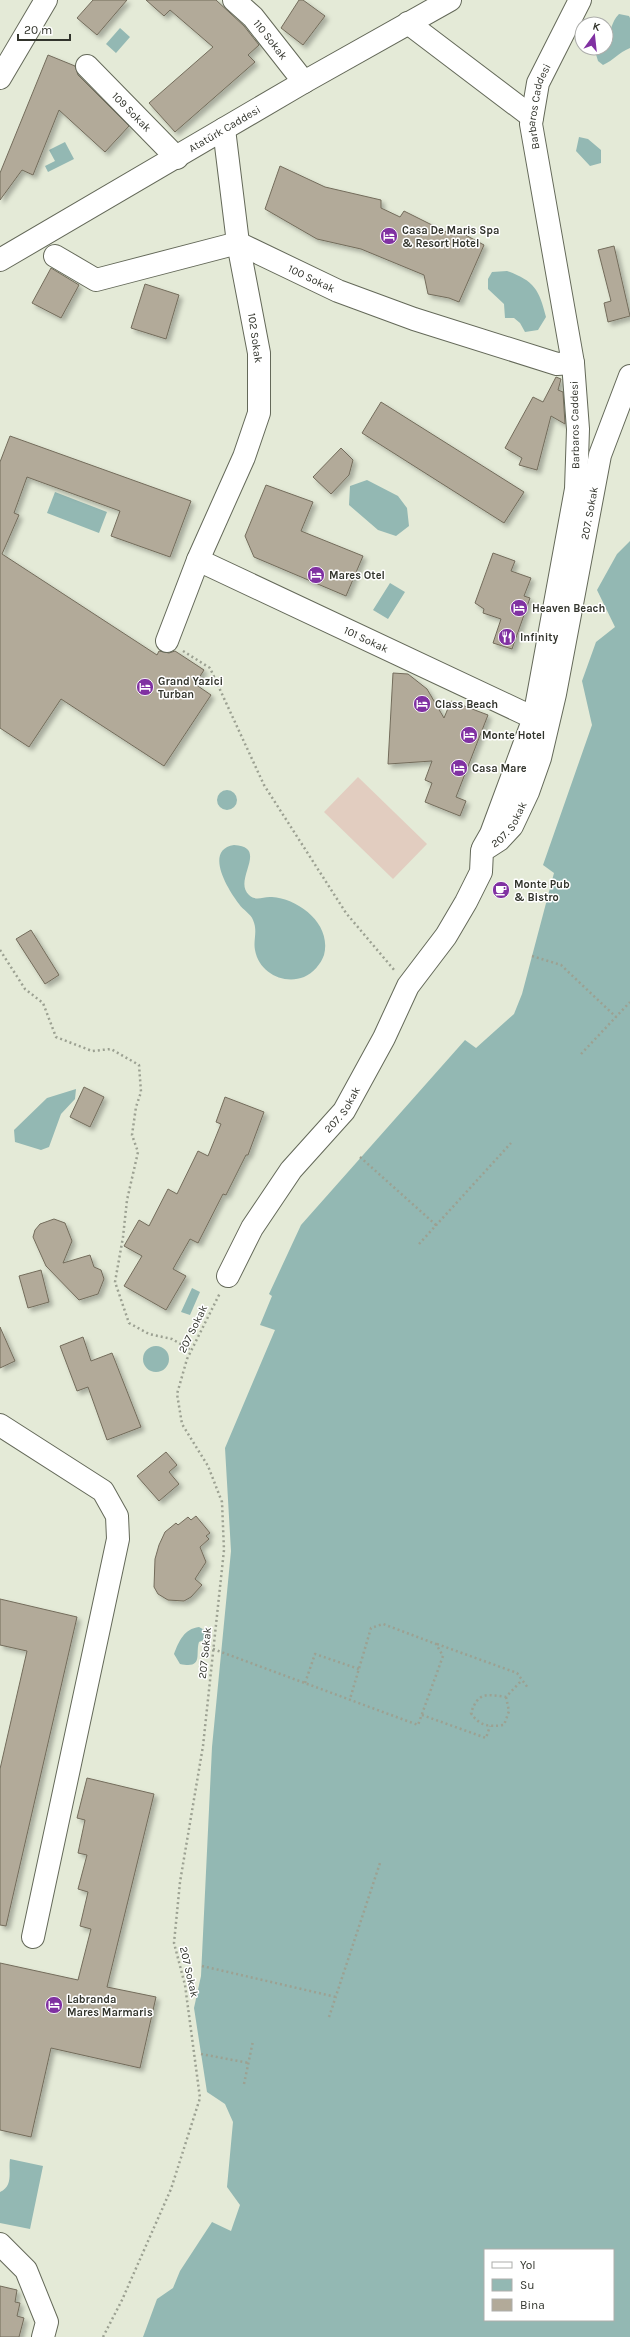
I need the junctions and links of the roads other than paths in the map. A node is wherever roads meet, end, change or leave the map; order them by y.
1 (46, 0) edge
2 (234, 0) edge
3 (450, 0) edge
4 (580, 0) edge
5 (408, 23) junction
6 (87, 66) dead end
7 (0, 78) edge
8 (304, 82) junction
9 (532, 117) junction
10 (224, 129) junction
11 (177, 158) junction
12 (238, 243) junction
13 (2, 255) edge
14 (56, 256) dead end
15 (573, 363) junction
16 (630, 376) edge
17 (198, 560) junction
18 (167, 642) road end
19 (534, 718) junction
20 (482, 851) junction
21 (228, 1276) road end
22 (0, 1425) edge
23 (33, 1937) dead end
24 (0, 2244) edge
25 (43, 2337) edge

1 - 7 street
2 - 8 street, 110 Sokak
3 - 5 street, Atatürk Caddesi
4 - 9 street, Barbaros Caddesi
5 - 8 street, Atatürk Caddesi
5 - 9 street
6 - 11 street, 109 Sokak
8 - 10 street, Atatürk Caddesi
9 - 15 street, Barbaros Caddesi
10 - 11 street, Atatürk Caddesi
10 - 12 street, 102 Sokak
11 - 13 street, Atatürk Caddesi
12 - 14 street
12 - 15 street, 100 Sokak
12 - 17 street, 102 Sokak
15 - 19 street, Barbaros Caddesi
16 - 20 street, 207. Sokak
17 - 18 street, 102 Sokak
17 - 19 street, 101 Sokak
19 - 20 street, Barbaros Caddesi
20 - 21 street, 207. Sokak
22 - 23 street
24 - 25 street

